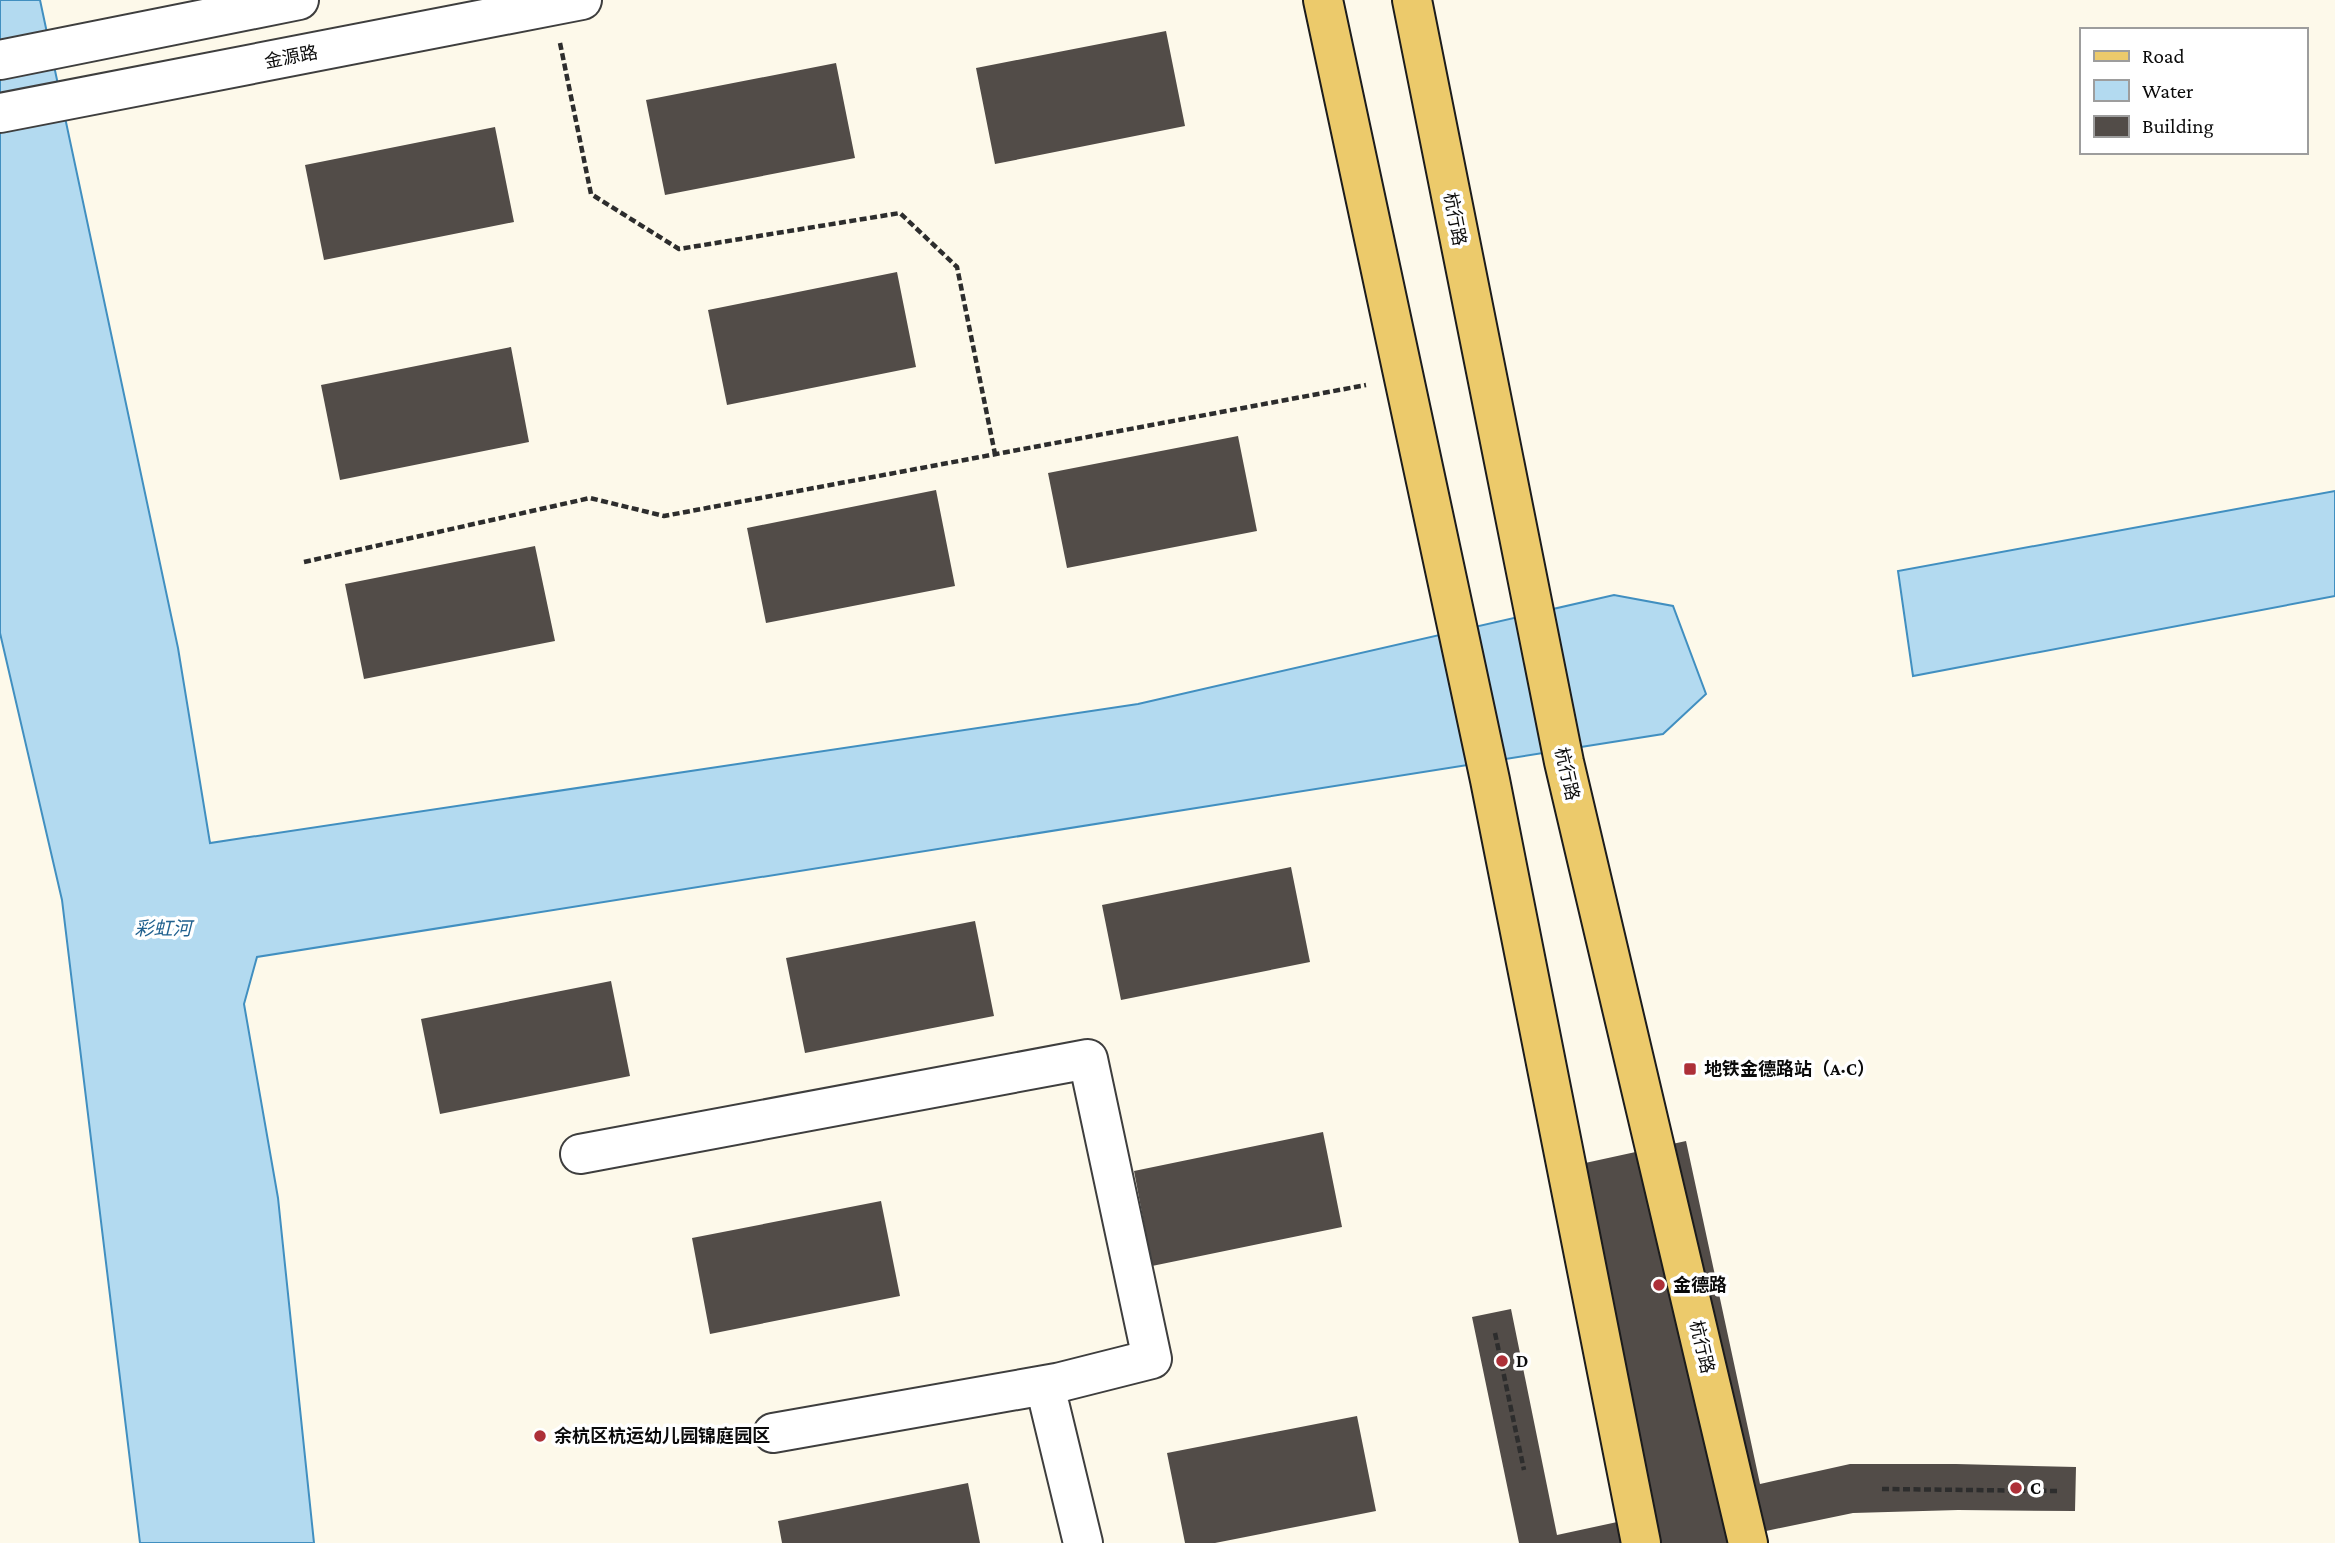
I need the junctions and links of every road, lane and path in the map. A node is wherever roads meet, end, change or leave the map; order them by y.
1 (299, 0) edge
2 (1323, 0) edge
3 (1412, 0) edge
4 (567, 3) edge
5 (0, 60) edge
6 (0, 113) edge
7 (1405, 377) junction
8 (995, 454) junction
9 (304, 562) dead end
10 (580, 1154) dead end
11 (1495, 1333) dead end
12 (1062, 1382) junction
13 (773, 1433) dead end
14 (1524, 1469) dead end
15 (1882, 1489) dead end
16 (2058, 1491) dead end
17 (1083, 1543) edge
18 (1641, 1543) edge
19 (1748, 1543) edge

1 - 5 street
2 - 7 main road
3 - 19 main road, 杭行路
4 - 6 street, 金源路
4 - 8 path
7 - 8 path
7 - 18 main road
8 - 9 path
10 - 12 street
11 - 14 path
12 - 13 street
12 - 17 street
15 - 16 path

